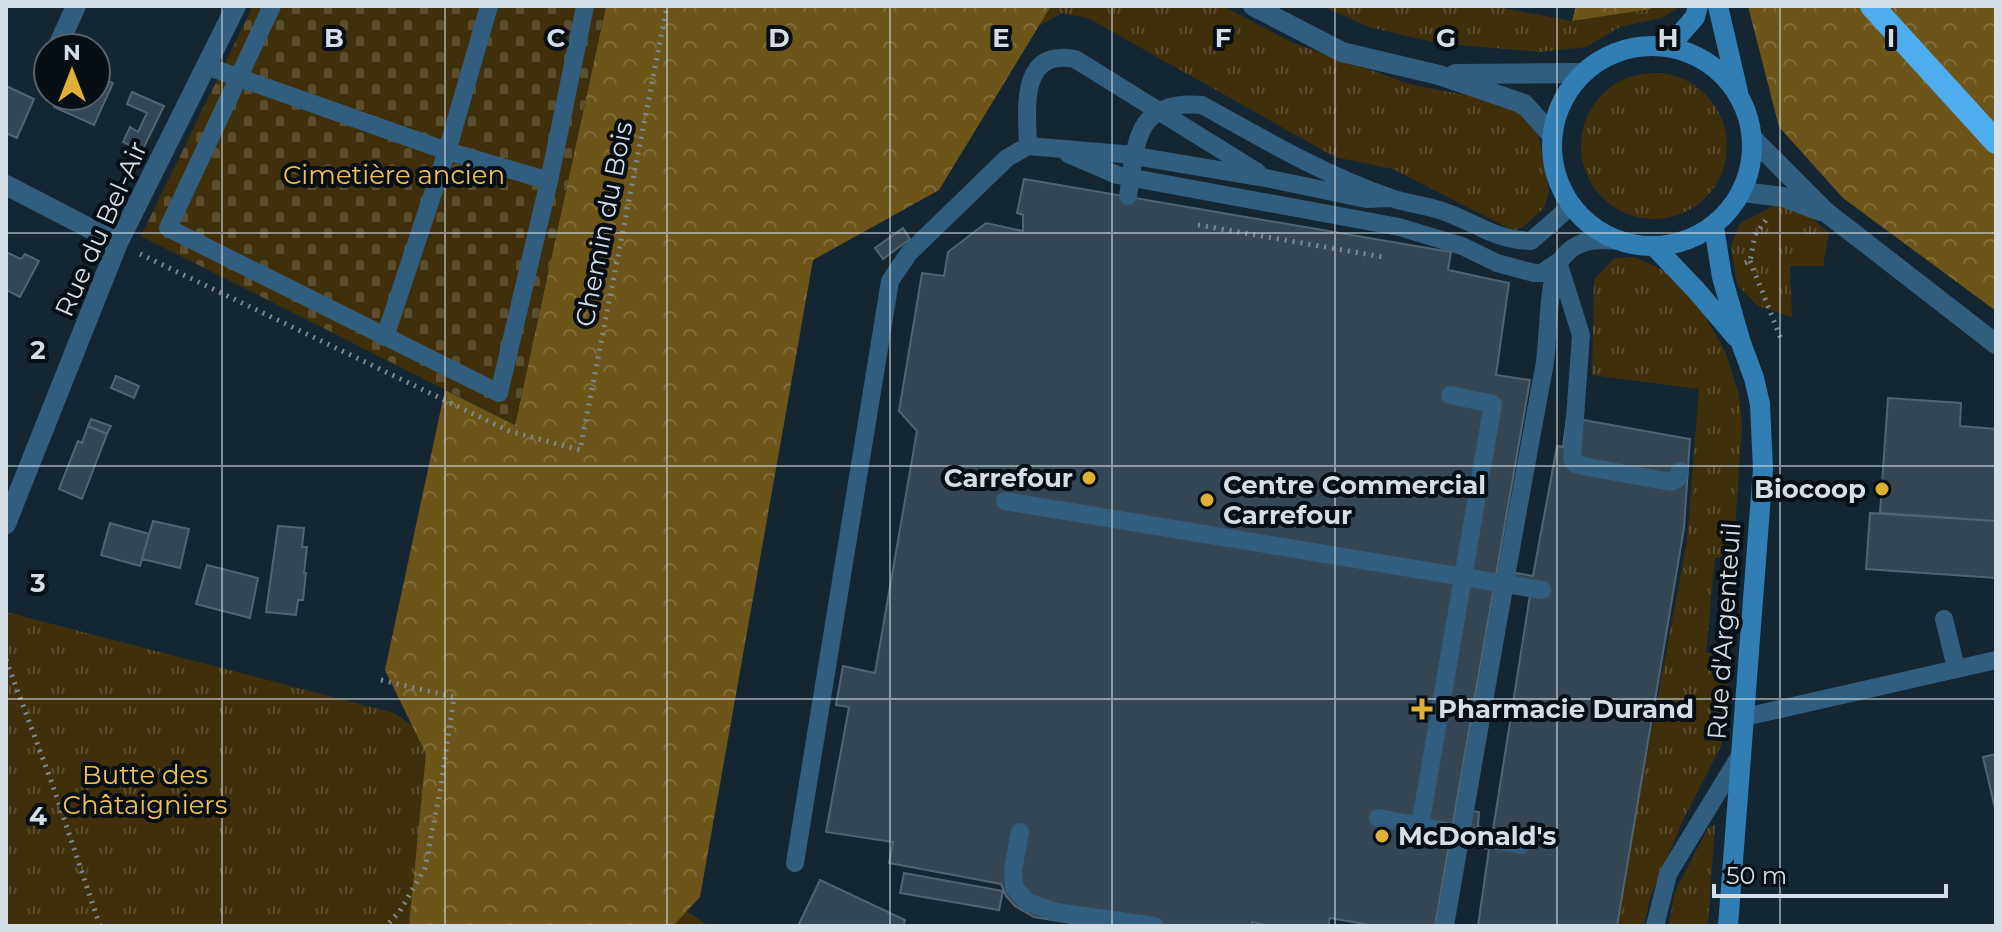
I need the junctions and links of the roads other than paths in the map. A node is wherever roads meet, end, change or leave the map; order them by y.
1 (76, 6) edge
2 (236, 6) edge
3 (272, 6) edge
4 (489, 6) edge
5 (585, 6) edge
6 (1253, 6) edge
7 (1698, 6) edge
8 (1718, 6) edge
9 (1872, 6) edge
10 (64, 32) edge
11 (1669, 47) junction
12 (206, 66) junction
13 (1583, 73) junction
14 (1439, 75) junction
15 (238, 77) junction
16 (1738, 92) junction
17 (1552, 135) junction
18 (1754, 140) junction
19 (1996, 142) edge
20 (1028, 146) junction
21 (1054, 148) junction
22 (447, 151) junction
23 (1266, 178) junction
24 (549, 181) junction
25 (6, 185) edge
26 (1743, 192) junction
27 (1128, 196) dead end
28 (1391, 198) junction
29 (1571, 206) junction
30 (1827, 213) junction
31 (1714, 227) junction
32 (1619, 241) junction
33 (118, 243) junction
34 (1656, 248) junction
35 (1558, 262) junction
36 (385, 337) junction
37 (1741, 343) junction
38 (1996, 344) edge
39 (1450, 395) dead end
40 (1680, 471) dead end
41 (1005, 501) dead end
42 (6, 524) edge
43 (1462, 577) junction
44 (1542, 590) dead end
45 (1944, 619) dead end
46 (1996, 660) edge
47 (1956, 668) junction
48 (1745, 717) junction
49 (1741, 754) junction
50 (1378, 818) dead end
51 (1420, 826) junction
52 (1018, 840) dead end
53 (1521, 845) dead end
54 (795, 863) dead end
55 (1155, 926) edge
56 (1445, 926) edge
57 (1655, 926) edge
58 (1728, 926) edge

1 - 10 street
2 - 12 street, Rue du Bel-Air
3 - 15 lane
4 - 22 lane
5 - 24 lane
6 - 14 street
7 - 11 street
8 - 16 street
9 - 19 highway
11 - 13 street
11 - 16 street
12 - 15 lane
12 - 33 street, Rue du Bel-Air
13 - 14 street
13 - 17 street
14 - 17 street
15 - 22 lane
15 - 36 lane
16 - 18 street
17 - 29 street
18 - 26 street
18 - 30 street
20 - 21 lane
20 - 23 lane
20 - 54 lane
21 - 23 lane
21 - 35 lane
22 - 24 lane
22 - 36 lane
23 - 28 lane
24 - 36 lane
25 - 33 street
26 - 30 street
26 - 31 street
27 - 28 lane
28 - 29 lane
29 - 32 street
30 - 38 street
31 - 34 street
31 - 37 street, Rue d'Argenteuil
32 - 34 street
32 - 35 lane
33 - 42 street, Rue du Bel-Air
34 - 37 street, Rue d'Argenteuil
35 - 40 lane
35 - 56 lane
37 - 48 street, Rue d'Argenteuil
39 - 43 lane
41 - 43 lane
43 - 44 lane
43 - 51 lane
45 - 47 lane
46 - 47 lane
47 - 48 lane
48 - 49 street, Rue d'Argenteuil
49 - 57 lane
49 - 58 street, Rue d'Argenteuil
50 - 51 lane
51 - 53 lane
52 - 55 lane

